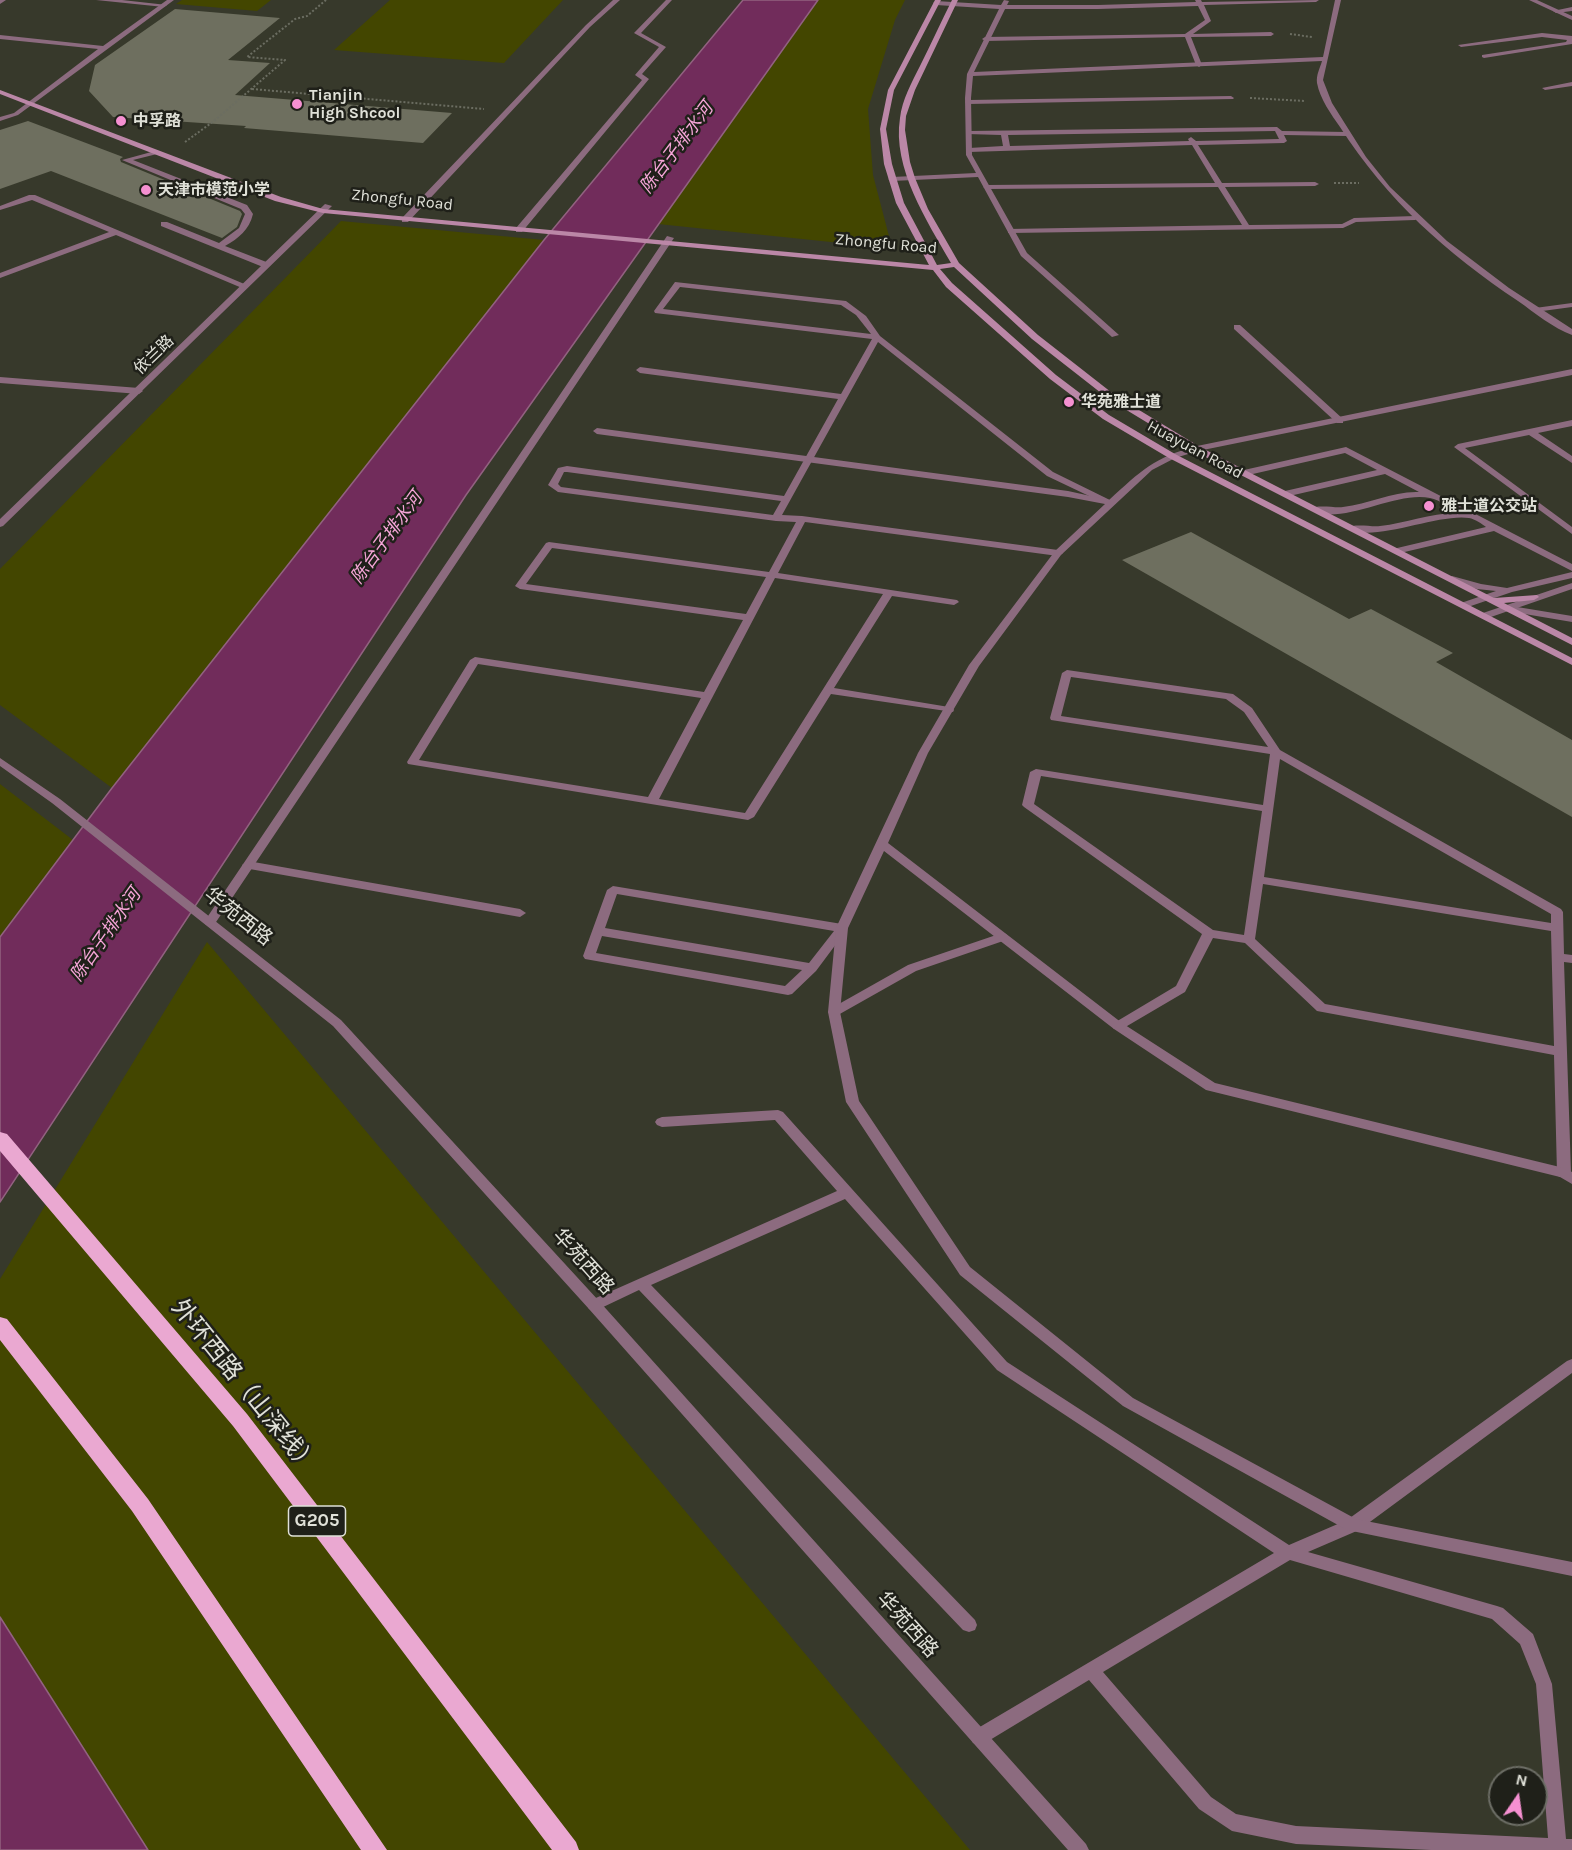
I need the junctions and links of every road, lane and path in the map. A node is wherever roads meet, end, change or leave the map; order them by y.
1 (99, 0) edge
2 (171, 0) edge
3 (326, 0) edge
4 (617, 0) edge
5 (669, 0) edge
6 (1316, 0) edge
7 (1338, 0) edge
8 (1532, 0) edge
9 (1290, 1) edge
10 (937, 2) edge
11 (954, 2) edge
12 (1200, 2) edge
13 (1004, 3) edge
14 (1059, 3) edge
15 (164, 5) junction
16 (1572, 9) edge
17 (1556, 11) junction
18 (1572, 18) edge
19 (1271, 34) joint
20 (1187, 35) junction
21 (0, 37) edge
22 (1571, 38) edge
23 (985, 39) junction
24 (1328, 39) junction
25 (1461, 45) dead end
26 (104, 48) junction
27 (1484, 56) dead end
28 (1326, 59) junction
29 (1199, 65) junction
30 (970, 74) junction
31 (1572, 84) edge
32 (1545, 88) dead end
33 (0, 89) edge
34 (251, 89) junction
35 (1231, 98) joint
36 (31, 101) junction
37 (968, 102) junction
38 (1329, 103) junction
39 (491, 110) dead end
40 (0, 119) edge
41 (1186, 130) junction
42 (969, 133) junction
43 (1004, 133) junction
44 (1280, 133) junction
45 (1347, 134) junction
46 (1194, 144) junction
47 (1007, 148) junction
48 (165, 150) junction
49 (969, 150) junction
50 (155, 153) junction
51 (981, 175) junction
52 (911, 178) junction
53 (892, 179) junction
54 (1315, 184) joint
55 (1220, 185) junction
56 (1383, 185) junction
57 (987, 187) junction
58 (0, 208) edge
59 (325, 209) junction
60 (408, 218) junction
61 (1414, 218) junction
62 (164, 224) dead end
63 (521, 228) junction
64 (1247, 228) junction
65 (1011, 231) junction
66 (116, 232) junction
67 (940, 237) junction
68 (664, 240) junction
69 (220, 246) junction
70 (894, 261) junction
71 (956, 264) junction
72 (266, 265) junction
73 (931, 265) junction
74 (0, 276) edge
75 (975, 283) junction
76 (950, 285) junction
77 (246, 286) junction
78 (1572, 304) edge
79 (1535, 310) junction
80 (1237, 327) dead end
81 (1572, 333) edge
82 (1115, 335) dead end
83 (878, 338) junction
84 (640, 370) dead end
85 (1572, 372) edge
86 (0, 380) edge
87 (139, 391) junction
88 (844, 397) junction
89 (1340, 421) junction
90 (1572, 423) edge
91 (597, 431) dead end
92 (1532, 432) junction
93 (1197, 449) junction
94 (1172, 456) junction
95 (810, 458) junction
96 (1572, 460) edge
97 (1385, 471) junction
98 (1244, 473) junction
99 (1285, 494) junction
100 (1434, 497) junction
101 (787, 499) junction
102 (1112, 503) junction
103 (1315, 509) junction
104 (1473, 517) junction
105 (776, 518) junction
106 (802, 519) junction
107 (0, 524) edge
108 (1352, 528) junction
109 (1494, 528) junction
110 (1572, 531) edge
111 (1396, 551) junction
112 (1058, 553) junction
113 (1570, 571) edge
114 (772, 575) junction
115 (1446, 577) junction
116 (1425, 585) junction
117 (1572, 586) edge
118 (1516, 588) junction
119 (888, 593) junction
120 (1534, 597) junction
121 (1486, 600) junction
122 (954, 602) dead end
123 (1465, 605) junction
124 (1505, 608) junction
125 (1484, 616) junction
126 (750, 618) junction
127 (1572, 620) edge
128 (1572, 642) edge
129 (1572, 662) edge
130 (827, 690) junction
131 (708, 696) junction
132 (949, 710) junction
133 (1276, 752) junction
134 (0, 761) edge
135 (652, 801) junction
136 (1269, 809) junction
137 (882, 844) junction
138 (248, 865) junction
139 (1258, 880) junction
140 (520, 913) dead end
141 (206, 919) junction
142 (842, 928) junction
143 (1557, 928) junction
144 (598, 931) junction
145 (1209, 933) junction
146 (1002, 937) junction
147 (1249, 940) junction
148 (1558, 957) junction
149 (1572, 959) edge
150 (812, 968) junction
151 (834, 1012) junction
152 (1118, 1026) junction
153 (1559, 1051) junction
154 (662, 1122) dead end
155 (0, 1139) edge
156 (1568, 1176) edge
157 (847, 1192) junction
158 (641, 1282) junction
159 (594, 1305) junction
160 (0, 1325) edge
161 (1572, 1365) edge
162 (1353, 1524) junction
163 (1288, 1553) junction
164 (1572, 1569) edge
165 (969, 1625) dead end
166 (1091, 1670) junction
167 (979, 1737) junction
168 (1565, 1848) edge
169 (375, 1850) edge
170 (567, 1850) edge
171 (1080, 1850) edge

1 - 15 street
2 - 15 street
3 - 34 path
4 - 60 street
5 - 63 street
6 - 9 street
7 - 24 street
8 - 17 street
9 - 12 street
10 - 11 street
10 - 53 main road, Huayuan Road
11 - 13 street
11 - 52 main road, Huayuan Road
12 - 14 street
12 - 20 street
13 - 14 street
13 - 23 street
15 - 26 street
16 - 17 street
17 - 18 street
19 - 20 street
19 - 24 path
20 - 23 street
20 - 29 street
21 - 26 street
22 - 25 street
22 - 27 street
23 - 30 street
24 - 28 street
26 - 36 street
28 - 29 street
28 - 38 street
29 - 30 street
30 - 37 street
31 - 32 street
33 - 36 main road, Zhongfu Road
34 - 39 path
34 - 48 path
35 - 37 street
35 - 38 path
36 - 40 street
36 - 48 main road, Zhongfu Road
36 - 50 main road, Zhongfu Road
37 - 42 street
38 - 45 street
41 - 43 street
41 - 44 street
41 - 46 street
42 - 43 street
42 - 49 street
43 - 47 street
44 - 45 street
44 - 46 street
45 - 56 street
46 - 47 street
46 - 55 street
47 - 49 street
48 - 59 main road, Zhongfu Road
49 - 51 street
50 - 59 main road, Zhongfu Road
50 - 69 street
51 - 52 street
51 - 57 street
52 - 53 street
52 - 67 main road, Huayuan Road
53 - 73 main road, Huayuan Road
54 - 55 street
54 - 56 path
55 - 57 street
55 - 64 street
56 - 61 street
57 - 65 street
58 - 66 street
59 - 60 main road, Zhongfu Road
59 - 72 street, 依兰路
60 - 63 main road, Zhongfu Road
61 - 64 street
61 - 79 street
62 - 69 street
63 - 68 main road, Zhongfu Road
64 - 65 street
65 - 82 street
66 - 74 street
66 - 77 street
67 - 71 main road, Huayuan Road
67 - 73 main road
68 - 70 main road, Zhongfu Road
68 - 138 street
69 - 72 street
70 - 73 main road
70 - 76 main road
71 - 73 main road, Zhongfu Road
71 - 75 main road, Huayuan Road
72 - 77 street, 依兰路
73 - 75 main road
73 - 76 main road, Huayuan Road
75 - 93 main road, Huayuan Road
76 - 94 main road, Huayuan Road
77 - 87 street, 依兰路
78 - 79 street
79 - 81 street
80 - 89 street
83 - 83 street
83 - 88 street
83 - 102 street
84 - 88 street
85 - 89 street
86 - 87 street
87 - 107 street, 依兰路
88 - 95 street
89 - 93 street
90 - 92 street
91 - 95 street
92 - 96 street
92 - 110 street
93 - 94 street
93 - 98 main road, Huayuan Road
94 - 102 street
94 - 116 main road, Huayuan Road
95 - 101 street
95 - 102 street
97 - 98 street
97 - 99 street
97 - 100 street
98 - 99 main road, Huayuan Road
99 - 103 main road, Huayuan Road
100 - 103 street
100 - 104 street
101 - 105 street
101 - 105 street
102 - 112 street
103 - 108 main road, Huayuan Road
104 - 108 street
104 - 109 street
105 - 106 street
106 - 112 street
106 - 114 street
108 - 111 main road, Huayuan Road
109 - 111 street
109 - 113 street
111 - 115 main road, Huayuan Road
112 - 132 street
113 - 117 street
113 - 118 street
114 - 119 street
114 - 126 street
114 - 126 street
115 - 118 street
115 - 121 main road, Huayuan Road
116 - 121 main road
116 - 123 main road, Huayuan Road
117 - 120 street
118 - 121 street
119 - 122 street
119 - 130 street
120 - 121 main road
120 - 124 street
121 - 123 street
121 - 124 main road, Huayuan Road
123 - 125 main road, Huayuan Road
124 - 125 street
124 - 127 street
124 - 128 main road, Huayuan Road
125 - 129 main road, Huayuan Road
126 - 131 street
130 - 132 street
130 - 135 street
131 - 135 street
131 - 135 street
132 - 137 street
133 - 133 street
133 - 136 street
133 - 143 street
134 - 141 street, 华苑西路
136 - 139 street
136 - 145 street
137 - 142 street
137 - 146 street
138 - 140 street
138 - 141 street
139 - 143 street
139 - 147 street
141 - 159 street, 华苑西路
142 - 144 street
142 - 150 street
142 - 151 street
143 - 148 street
144 - 150 street
144 - 150 street
145 - 147 street
145 - 152 street
146 - 151 street
146 - 152 street
147 - 153 street
148 - 149 street
148 - 153 street
151 - 162 street
152 - 156 street
153 - 156 street
154 - 157 street
155 - 170 highway, 外环西路（山深线） / G205
157 - 158 street
157 - 163 street
158 - 159 street
158 - 165 street
159 - 167 street, 华苑西路
160 - 169 highway
161 - 162 street
162 - 163 street
162 - 164 street
163 - 166 street
163 - 168 street
166 - 167 street
166 - 168 street
167 - 171 street, 华苑西路

